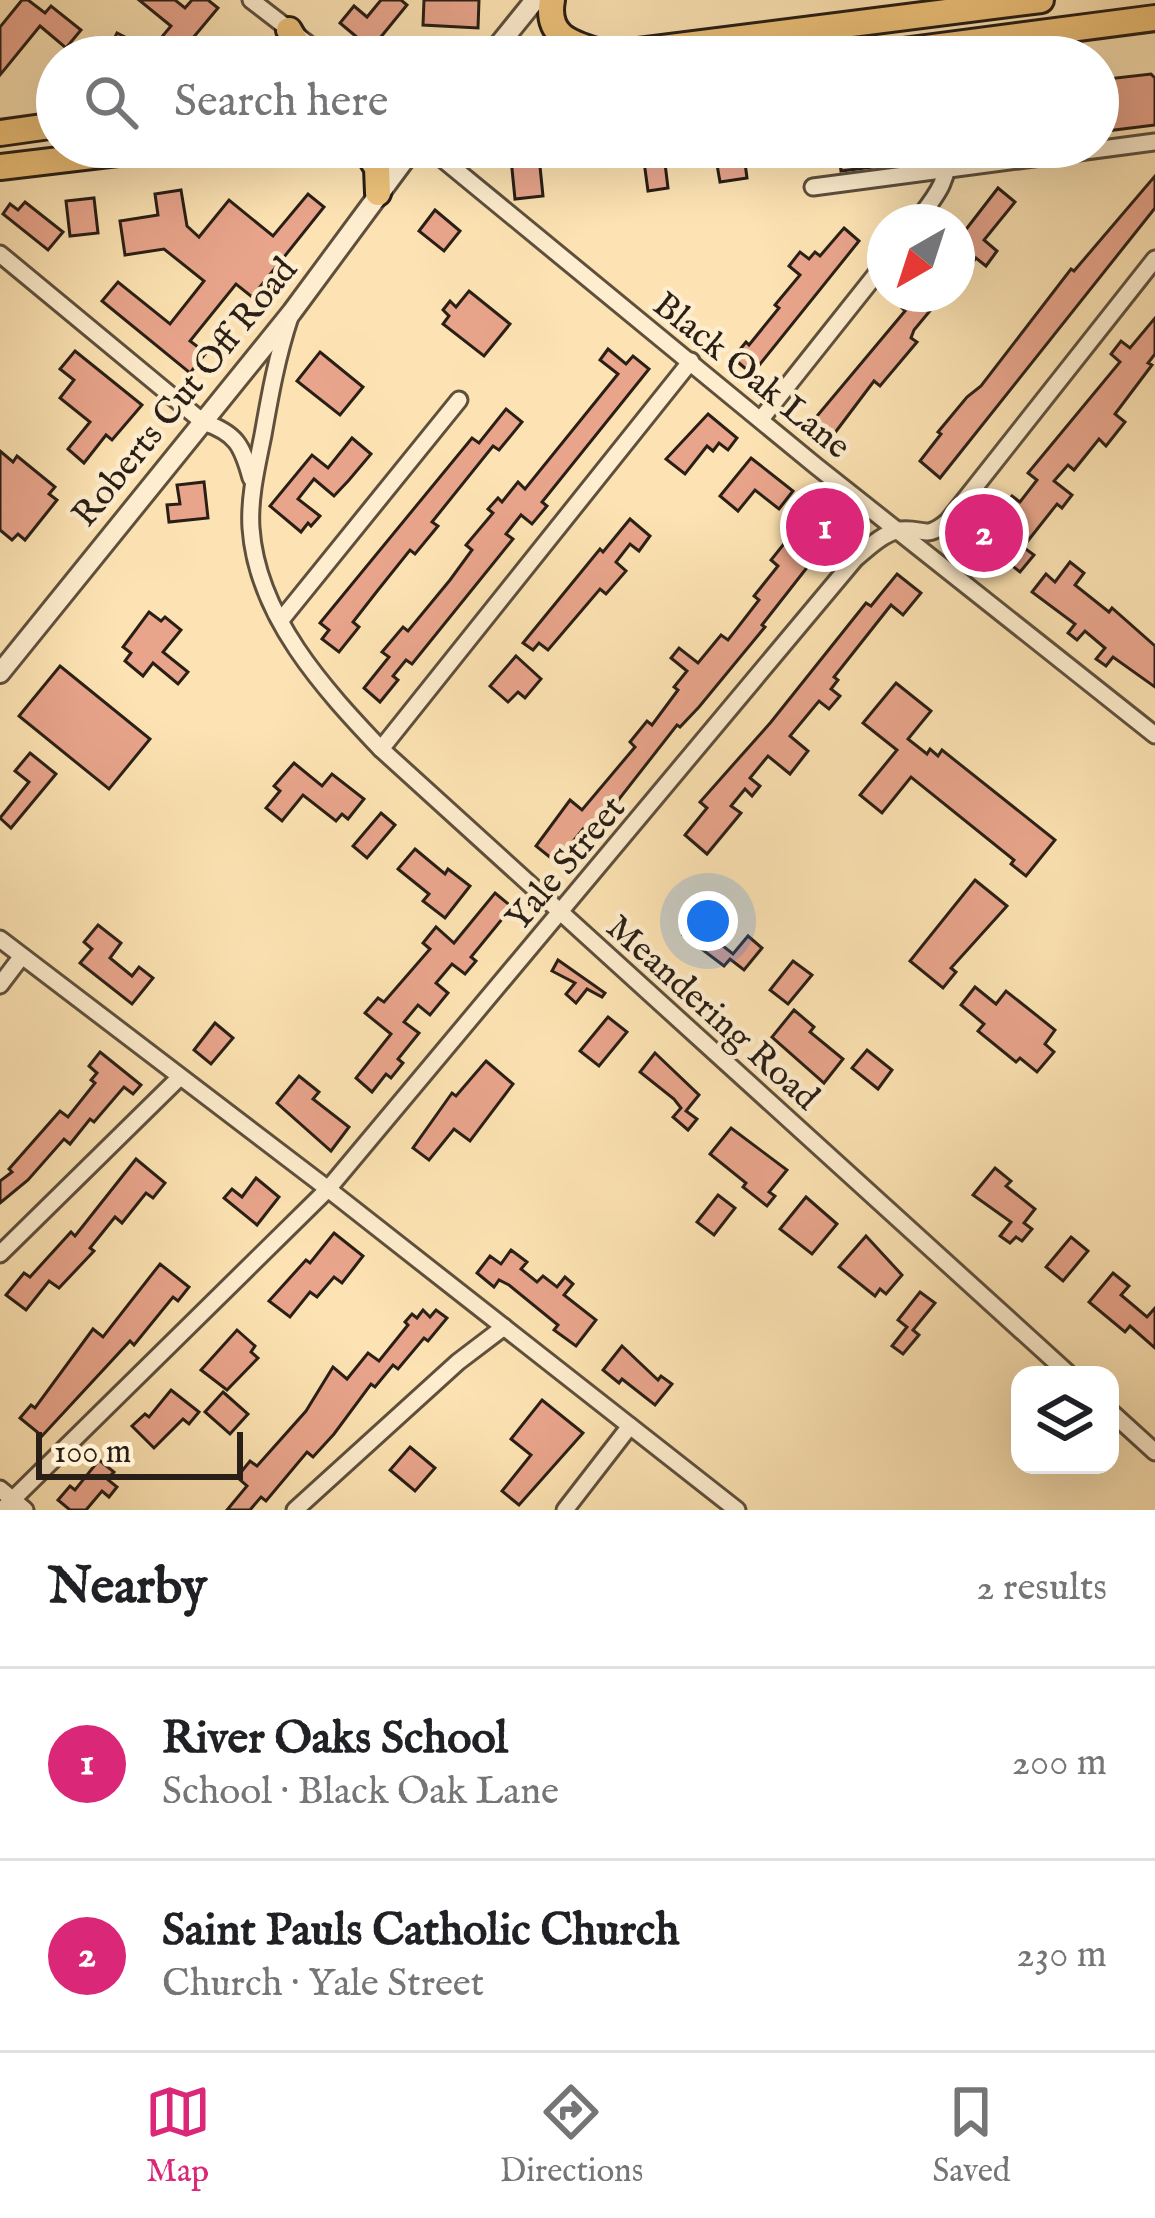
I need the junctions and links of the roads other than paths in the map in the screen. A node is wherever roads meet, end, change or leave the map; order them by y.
1 (251, 0) edge
2 (535, 0) edge
3 (552, 0) edge
4 (1040, 0) edge
5 (1009, 4) junction
6 (1155, 18) edge
7 (289, 30) junction
8 (293, 36) edge
9 (297, 36) edge
10 (506, 36) edge
11 (560, 36) edge
12 (814, 36) edge
13 (1016, 36) edge
14 (1023, 36) edge
15 (36, 128) edge
16 (0, 133) edge
17 (1155, 142) edge
18 (1119, 147) edge
19 (36, 163) edge
20 (0, 167) edge
21 (377, 168) edge
22 (397, 168) edge
23 (454, 168) edge
24 (963, 168) edge
25 (948, 170) junction
26 (813, 187) dead end
27 (377, 193) junction
28 (930, 204) edge
29 (0, 254) edge
30 (1155, 259) edge
31 (867, 286) edge
32 (292, 312) junction
33 (691, 362) junction
34 (459, 400) dead end
35 (761, 419) junction
36 (203, 422) junction
37 (254, 487) junction
38 (898, 531) junction
39 (281, 620) junction
40 (0, 673) edge
41 (1155, 735) edge
42 (381, 749) junction
43 (562, 913) junction
44 (0, 939) edge
45 (22, 956) junction
46 (0, 985) edge
47 (180, 1077) junction
48 (328, 1189) junction
49 (0, 1254) edge
50 (504, 1327) junction
51 (1060, 1366) edge
52 (1119, 1419) edge
53 (630, 1426) junction
54 (1155, 1452) edge
55 (10, 1502) edge
56 (295, 1510) edge
57 (565, 1510) edge
58 (737, 1510) edge

1 - 7 street
2 - 10 street
3 - 11 main road
4 - 5 main road
5 - 12 main road
5 - 13 main road
6 - 14 main road
7 - 8 main road
7 - 9 street
15 - 16 main road
17 - 18 street
19 - 20 main road
21 - 27 main road
22 - 27 street, Roberts Cut Off Road
23 - 33 street, Black Oak Lane
24 - 25 street
25 - 26 street
25 - 28 street
27 - 32 street, Roberts Cut Off Road
29 - 36 street, Meandering Road
30 - 38 street, Yale Street
31 - 35 street
32 - 36 street, Roberts Cut Off Road
32 - 37 street, Meandering Road
33 - 35 street, Black Oak Lane
33 - 42 street
34 - 39 street
35 - 38 street, Black Oak Lane
36 - 37 street, Meandering Road
36 - 40 street, Roberts Cut Off Road
37 - 39 street, Meandering Road
38 - 41 street, Black Oak Lane
38 - 43 street, Yale Street
39 - 42 street, Meandering Road
42 - 43 street, Meandering Road
43 - 48 street, Yale Street
43 - 51 street, Meandering Road
44 - 45 street
45 - 46 street
45 - 47 street
47 - 48 street
47 - 49 street
48 - 50 street
48 - 55 street, Yale Street
50 - 53 street
50 - 56 street
52 - 54 street
53 - 57 street
53 - 58 street

